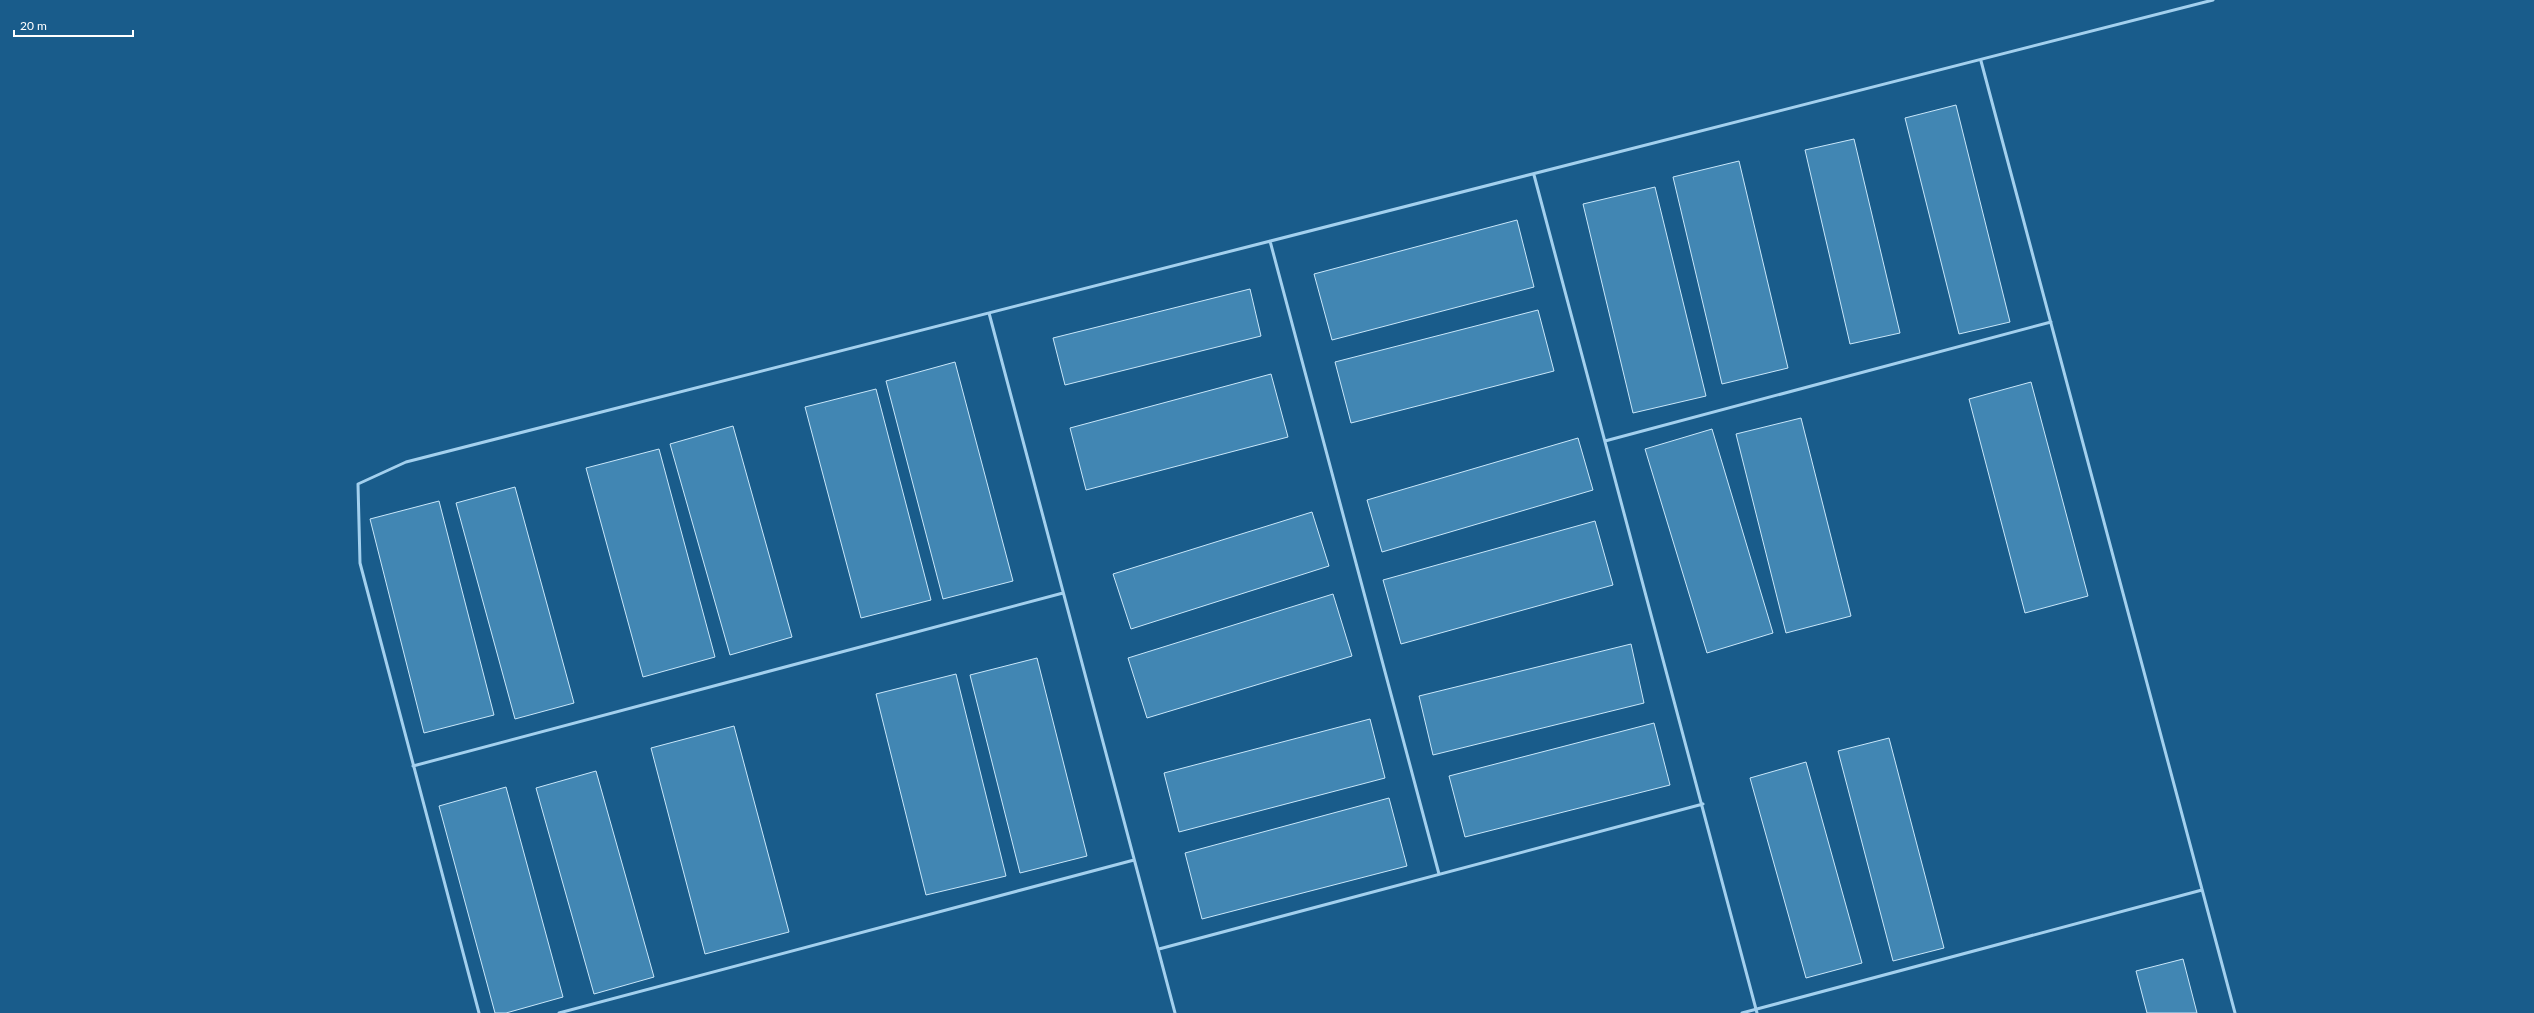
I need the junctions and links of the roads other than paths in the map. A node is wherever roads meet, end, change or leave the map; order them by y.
1 (2213, 0) edge
2 (1982, 61) junction
3 (1534, 175) junction
4 (1270, 242) junction
5 (989, 313) junction
6 (2051, 322) junction
7 (1605, 441) junction
8 (1063, 593) junction
9 (413, 766) junction
10 (1703, 804) junction
11 (1134, 860) junction
12 (1439, 874) junction
13 (2202, 890) junction
14 (1158, 949) junction
15 (1756, 1011) edge
16 (479, 1013) edge
17 (559, 1013) edge
18 (1175, 1013) edge
19 (1742, 1013) edge
20 (2235, 1013) edge

1 - 2 lane
2 - 3 lane
2 - 6 lane
3 - 4 lane
3 - 7 lane
4 - 5 lane
4 - 12 lane
5 - 8 lane
5 - 9 lane
6 - 7 lane
6 - 13 lane
7 - 10 lane
8 - 9 lane
8 - 11 lane
9 - 16 lane
10 - 12 lane
10 - 15 lane
11 - 14 lane
11 - 17 lane
12 - 14 lane
13 - 15 lane
13 - 20 lane
14 - 18 lane
15 - 19 lane

